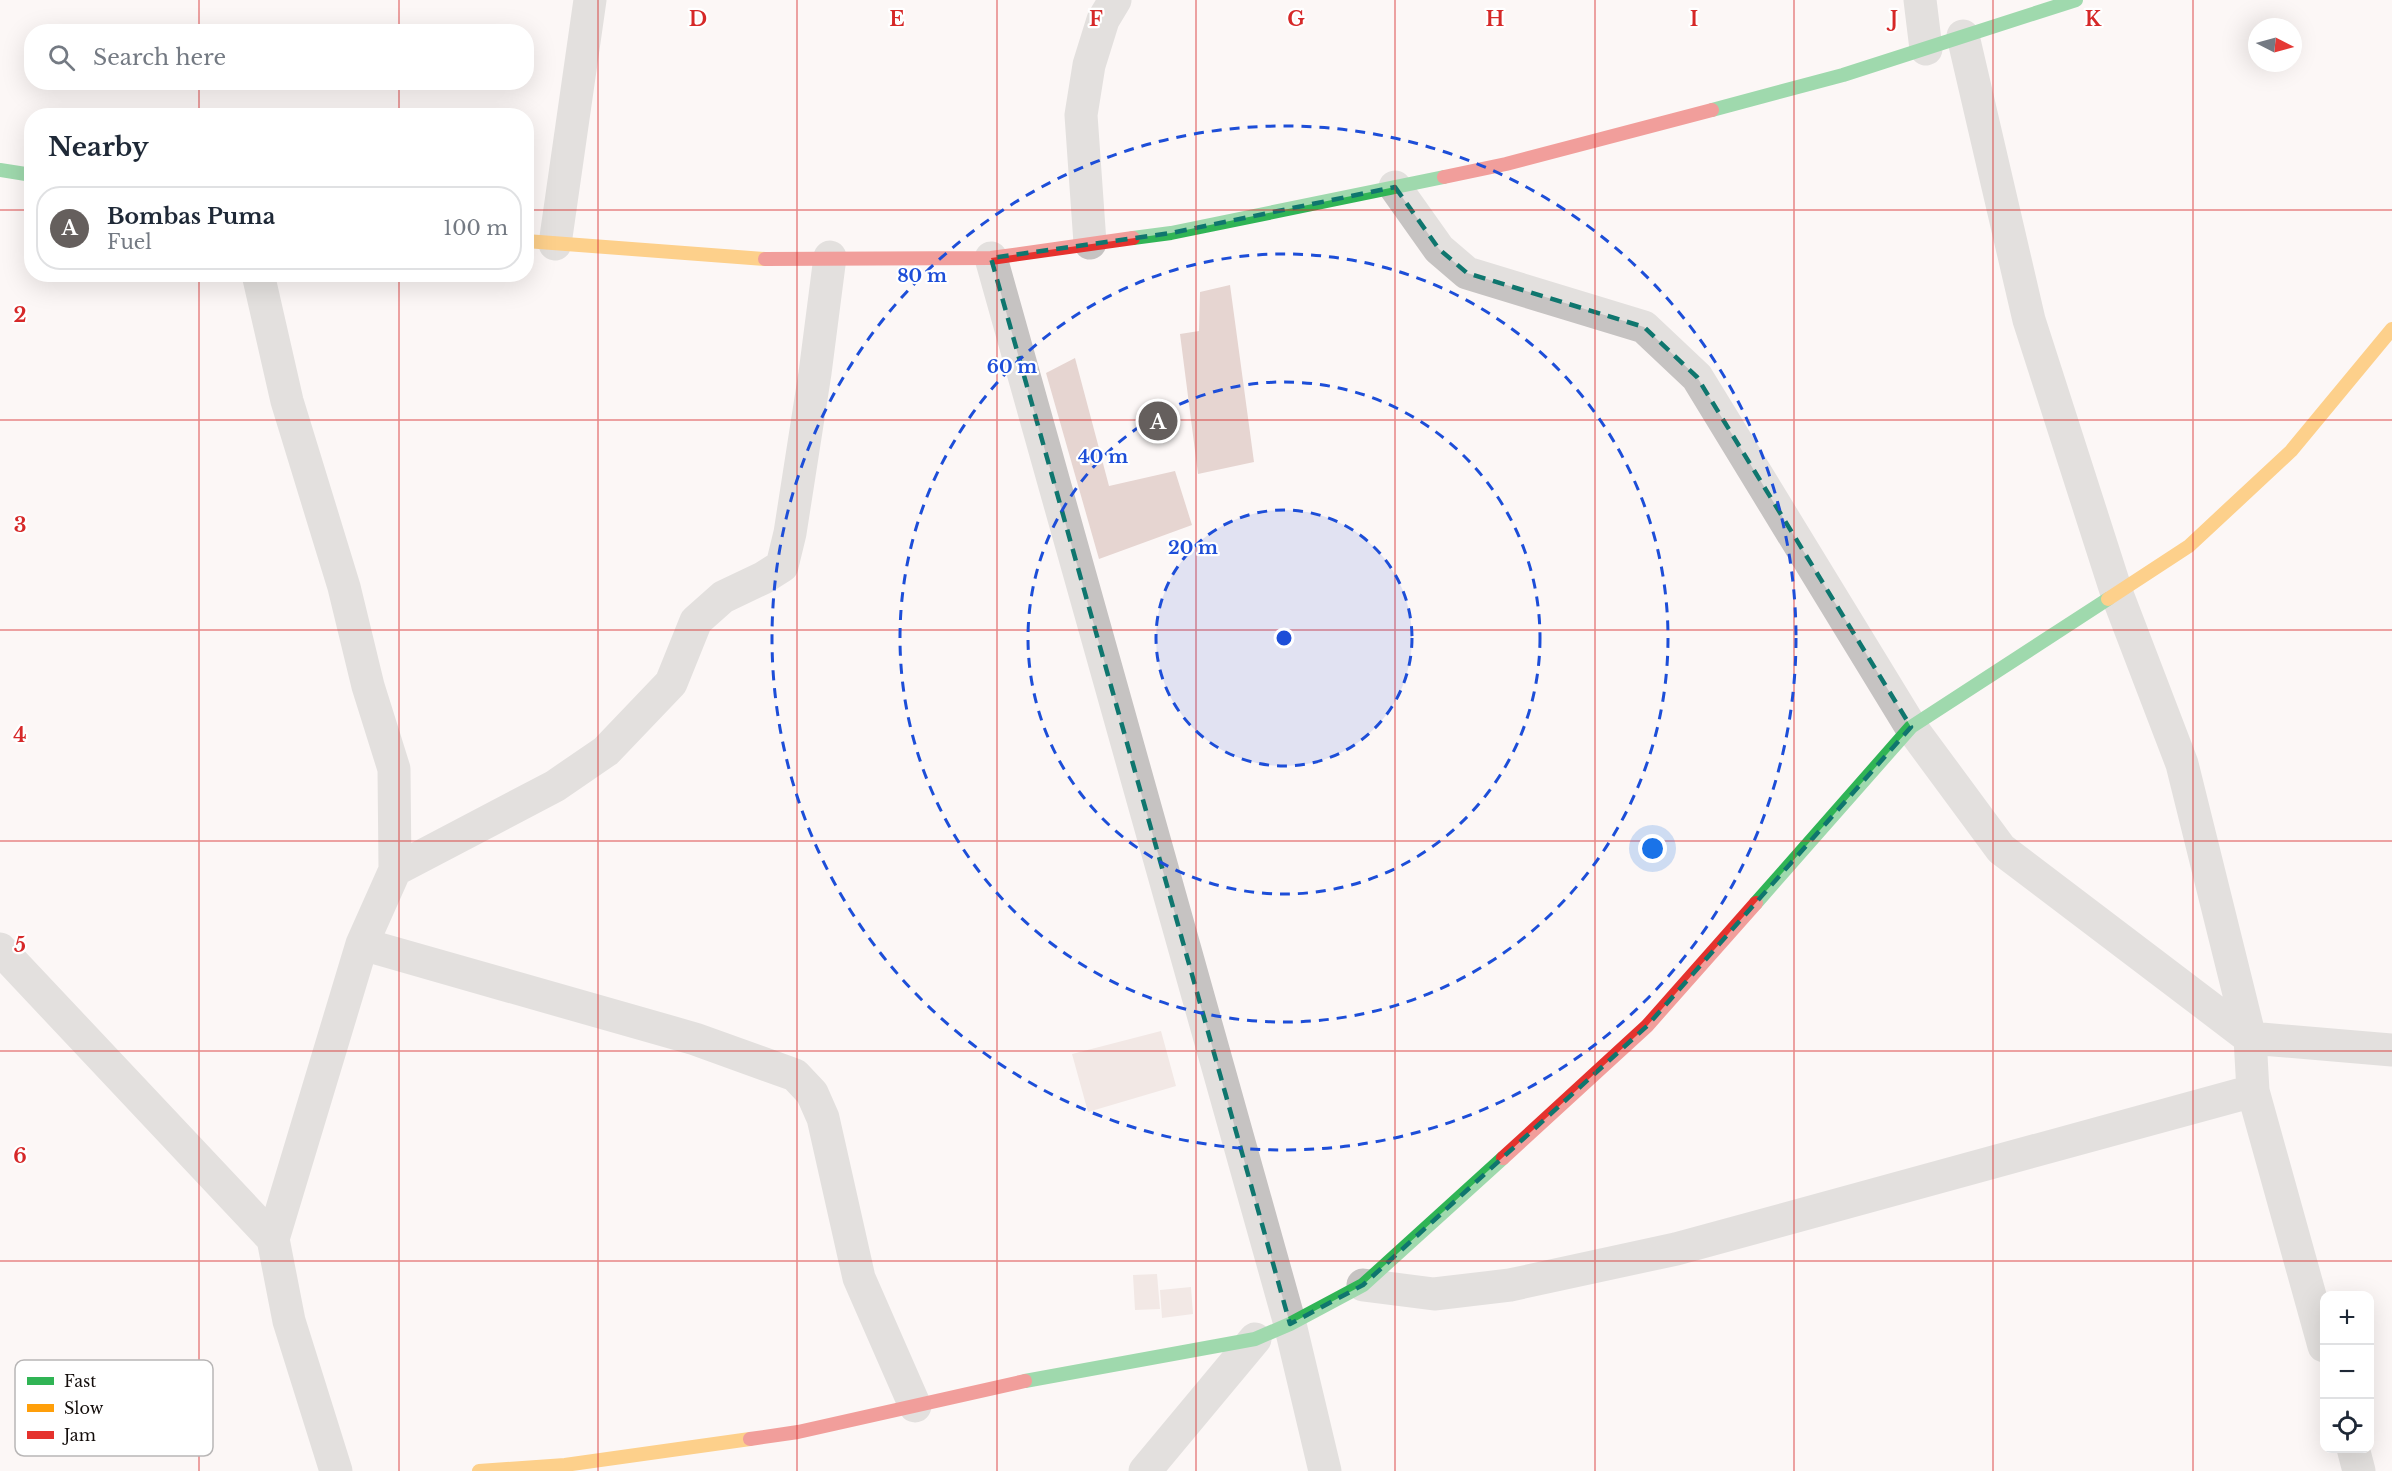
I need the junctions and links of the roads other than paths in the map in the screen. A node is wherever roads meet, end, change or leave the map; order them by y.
1 (590, 0) edge
2 (1115, 0) edge
3 (1920, 0) edge
4 (2076, 0) edge
5 (1964, 36) junction
6 (1926, 49) junction
7 (0, 170) edge
8 (24, 174) edge
9 (1395, 187) junction
10 (541, 242) edge
11 (1090, 243) junction
12 (830, 257) junction
13 (991, 258) junction
14 (260, 282) edge
15 (2392, 329) edge
16 (2117, 594) junction
17 (1911, 727) junction
18 (395, 870) junction
19 (362, 944) junction
20 (0, 949) edge
21 (2250, 1038) junction
22 (2392, 1050) edge
23 (2253, 1091) junction
24 (273, 1239) junction
25 (1363, 1285) junction
26 (1290, 1323) junction
27 (1255, 1338) junction
28 (2325, 1345) edge
29 (915, 1406) junction
30 (2354, 1453) edge
31 (336, 1471) edge
32 (479, 1471) edge
33 (1145, 1471) edge
34 (1325, 1471) edge
35 (2360, 1471) edge

1 - 10 street
2 - 11 street
3 - 6 street
4 - 5 street
5 - 6 street
5 - 16 street
6 - 9 street
7 - 8 street
9 - 11 street
9 - 17 street
10 - 12 street
11 - 13 street
12 - 13 street
12 - 18 street
13 - 26 street
14 - 18 street
15 - 16 street
16 - 17 street
16 - 21 street
17 - 21 street
17 - 25 street
18 - 19 street
19 - 24 street
19 - 29 street
20 - 24 street
21 - 22 street
21 - 23 street
23 - 25 street
23 - 28 street
24 - 31 street
25 - 26 street
26 - 27 street
26 - 34 street
27 - 29 street
27 - 33 street
29 - 32 street
30 - 35 street

